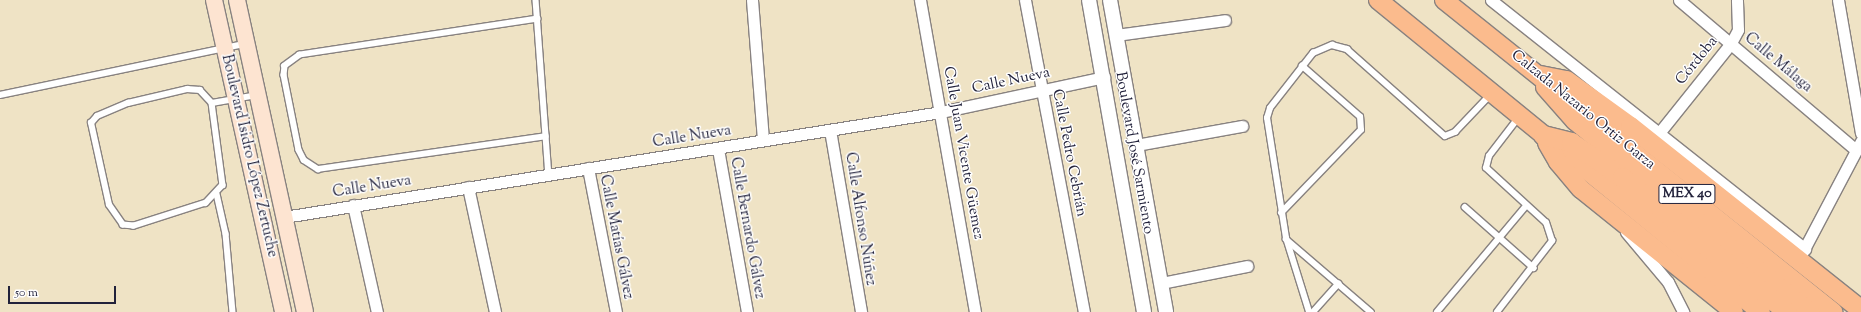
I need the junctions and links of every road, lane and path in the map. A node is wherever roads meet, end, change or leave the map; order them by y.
1 (214, 0) edge
2 (237, 0) edge
3 (536, 0) edge
4 (752, 0) edge
5 (920, 0) edge
6 (1025, 0) edge
7 (1089, 0) edge
8 (1110, 0) edge
9 (1378, 0) edge
10 (1444, 0) edge
11 (1491, 0) edge
12 (1679, 0) edge
13 (1737, 0) edge
14 (1838, 0) edge
15 (538, 19) junction
16 (1225, 20) dead end
17 (1116, 34) junction
18 (1731, 43) junction
19 (246, 44) junction
20 (224, 48) junction
21 (1302, 66) junction
22 (1540, 75) junction
23 (1104, 77) junction
24 (1042, 89) junction
25 (1493, 93) junction
26 (0, 95) edge
27 (257, 95) junction
28 (236, 98) junction
29 (212, 103) junction
30 (941, 112) junction
31 (1520, 116) junction
32 (1242, 126) dead end
33 (830, 130) junction
34 (1659, 133) junction
35 (1861, 133) edge
36 (1544, 135) junction
37 (546, 136) junction
38 (763, 140) junction
39 (1136, 145) junction
40 (1859, 145) edge
41 (718, 149) junction
42 (588, 168) junction
43 (549, 175) junction
44 (468, 187) junction
45 (217, 194) junction
46 (353, 205) junction
47 (1526, 206) junction
48 (1465, 208) dead end
49 (1281, 213) junction
50 (284, 217) junction
51 (1616, 219) junction
52 (1286, 238) junction
53 (1499, 238) junction
54 (1802, 255) junction
55 (1247, 266) dead end
56 (1534, 268) junction
57 (1161, 283) junction
58 (1338, 284) junction
59 (1861, 310) edge
60 (233, 312) edge
61 (283, 312) edge
62 (305, 312) edge
63 (377, 312) edge
64 (495, 312) edge
65 (616, 312) edge
66 (747, 312) edge
67 (860, 312) edge
68 (975, 312) edge
69 (1084, 312) edge
70 (1144, 312) edge
71 (1166, 312) edge
72 (1309, 312) edge
73 (1313, 312) edge
74 (1371, 312) edge
75 (1437, 312) edge
76 (1497, 312) edge
77 (1683, 312) edge
78 (1734, 312) edge
79 (1760, 312) edge
80 (1787, 312) edge
81 (1810, 312) edge
82 (1834, 312) edge

1 - 20 main road, Boulevard Isidro López Zertuche
2 - 19 main road, Boulevard Isidro López Zertuche
3 - 15 lane
4 - 38 street
5 - 30 street, Calle Juan Vicente Güemez
6 - 24 street, Calle Pedro Cebrián
7 - 23 street, Boulevard José Sarmiento
8 - 17 street, Boulevard José Sarmiento
9 - 25 main road, MEX 40
10 - 22 main road, Calzada Nazario Ortiz Garza / MEX 40
11 - 34 street
12 - 18 street, Calle Málaga
13 - 18 street, Córdoba
14 - 35 street
15 - 37 lane
15 - 37 lane
16 - 17 street
17 - 39 street, Boulevard José Sarmiento
18 - 34 street, Córdoba
18 - 40 street, Calle Málaga
19 - 20 lane
19 - 27 main road, Boulevard Isidro López Zertuche
20 - 26 lane
20 - 28 main road, Boulevard Isidro López Zertuche
21 - 25 lane
21 - 49 lane
21 - 49 lane
22 - 54 highway
22 - 81 main road
22 - 82 main road, Calzada Nazario Ortiz Garza / MEX 40
23 - 24 street, Calle Nueva
23 - 70 street, Boulevard José Sarmiento
24 - 30 street, Calle Nueva
24 - 69 street, Calle Pedro Cebrián
25 - 31 main road, MEX 40
27 - 28 lane
27 - 50 main road, Boulevard Isidro López Zertuche
28 - 29 lane
28 - 61 main road, Boulevard Isidro López Zertuche
29 - 45 lane
29 - 45 lane
30 - 33 street, Calle Nueva
30 - 68 street, Calle Juan Vicente Güemez
31 - 36 main road, MEX 40
31 - 47 lane
32 - 39 street
33 - 38 street, Calle Nueva
33 - 67 street, Calle Alfonso Núñez
34 - 54 street
36 - 51 main road
36 - 79 main road, MEX 40
36 - 80 highway
37 - 43 lane
38 - 41 street, Calle Nueva
39 - 57 street, Boulevard José Sarmiento
40 - 54 street
41 - 42 street, Calle Nueva
41 - 66 street, Calle Bernardo Gálvez
42 - 43 street, Calle Nueva
42 - 65 street, Calle Matías Gálvez
43 - 44 street, Calle Nueva
44 - 46 street, Calle Nueva
44 - 64 street
45 - 60 lane
46 - 50 street, Calle Nueva
46 - 63 street
47 - 53 lane
47 - 56 lane
48 - 53 lane
49 - 52 lane
50 - 62 main road, Boulevard Isidro López Zertuche
51 - 77 street
51 - 78 main road
52 - 58 lane
52 - 72 lane
53 - 56 lane
53 - 75 lane
54 - 59 highway
55 - 57 street
56 - 76 lane
57 - 71 street, Boulevard José Sarmiento
58 - 73 lane
58 - 74 lane

